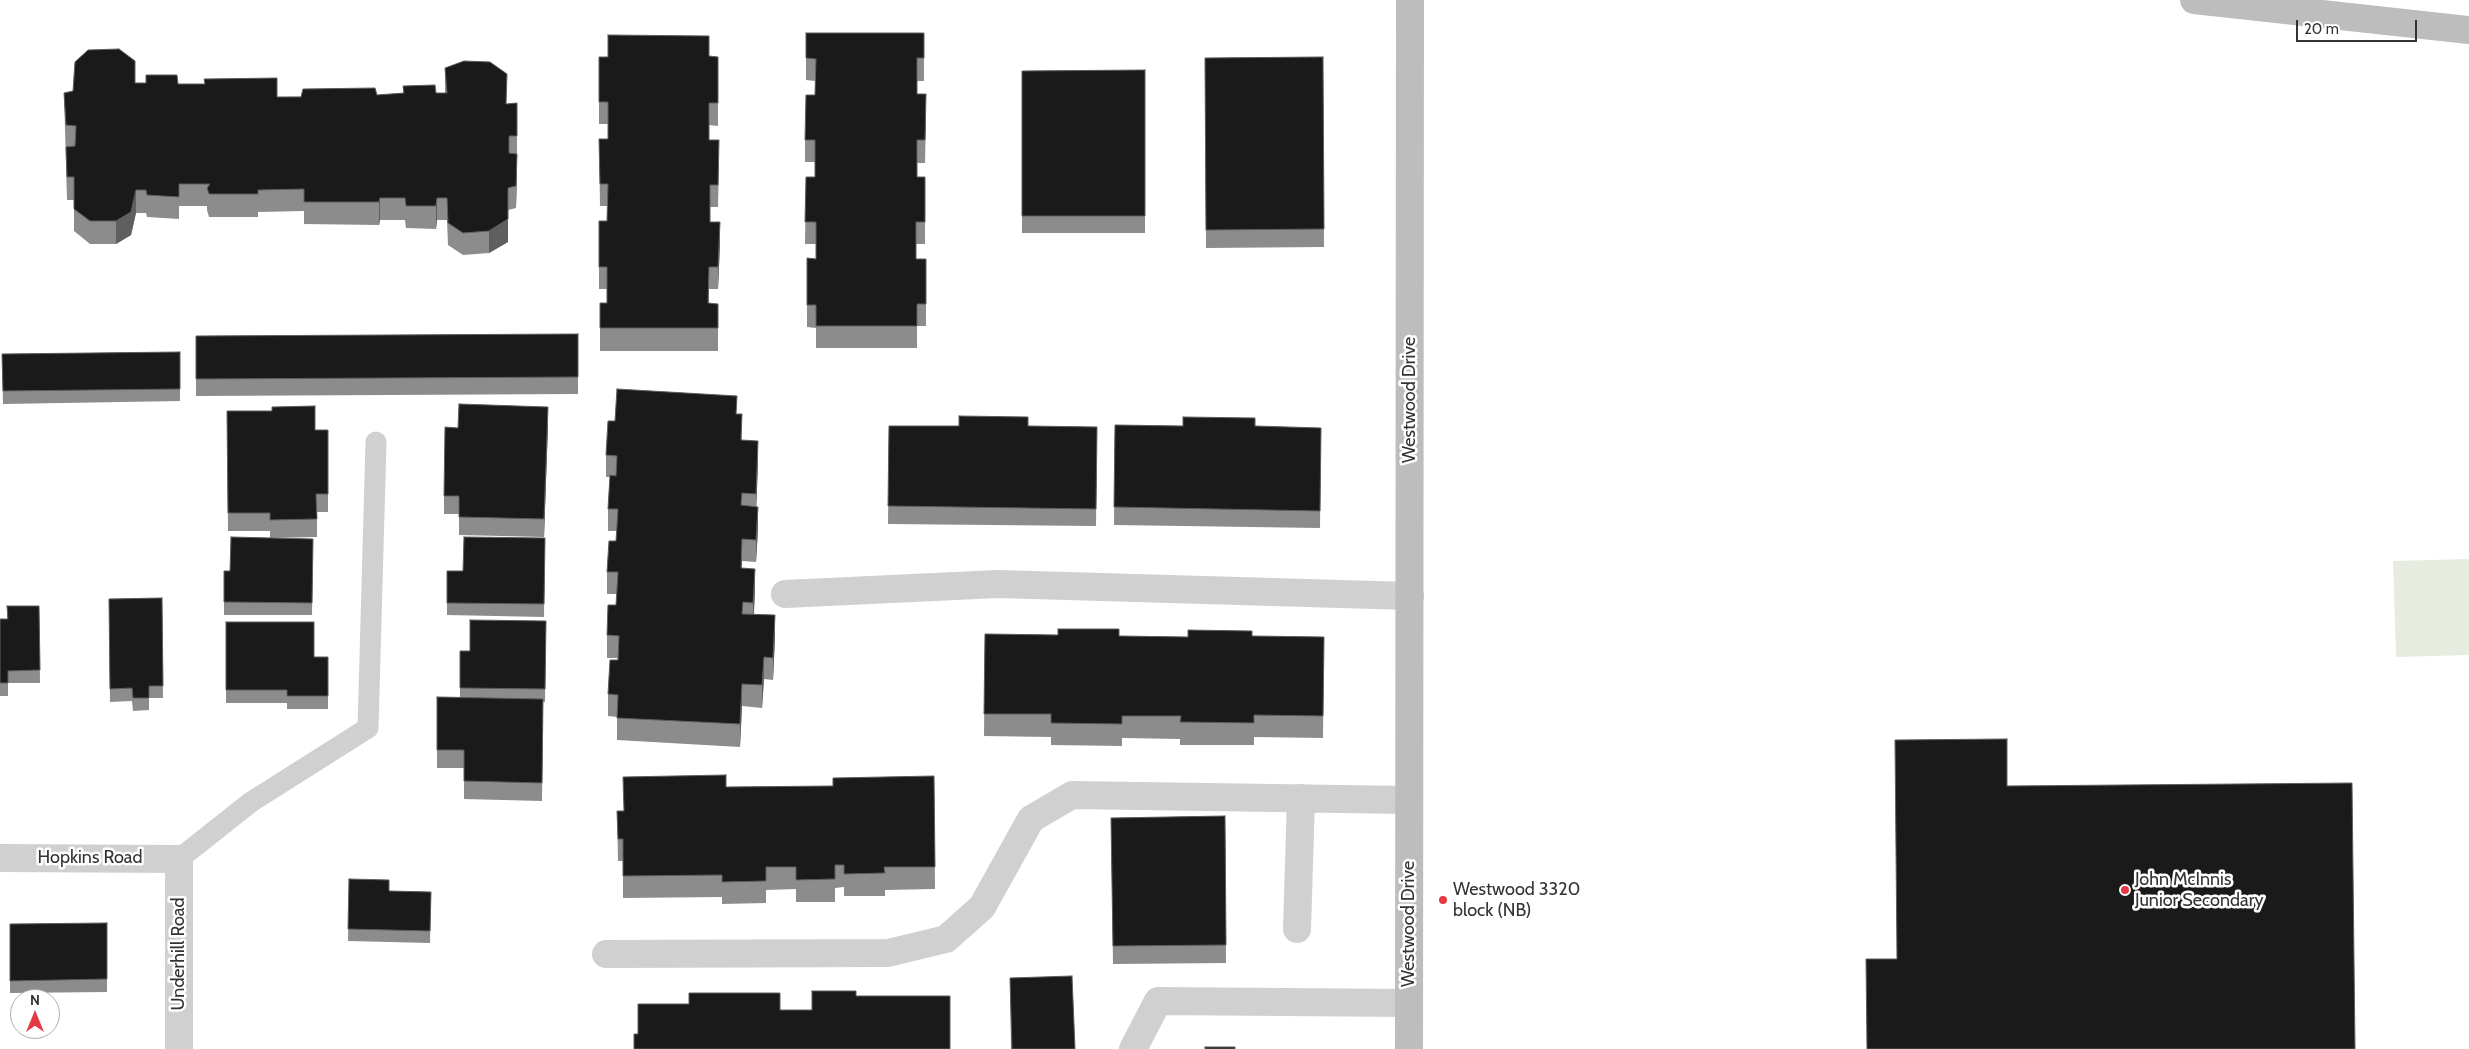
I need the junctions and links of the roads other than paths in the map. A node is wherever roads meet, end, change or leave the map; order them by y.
1 (1410, 0) edge
2 (2194, 0) edge
3 (2469, 30) edge
4 (376, 442) dead end
5 (785, 594) dead end
6 (1410, 596) junction
7 (1301, 798) junction
8 (1408, 800) junction
9 (0, 858) edge
10 (180, 858) junction
11 (1297, 929) dead end
12 (606, 954) dead end
13 (1409, 1003) junction
14 (180, 1049) edge
15 (1134, 1049) edge
16 (1409, 1049) edge

1 - 6 street, Westwood Drive
2 - 3 street
4 - 10 lane
5 - 6 street
6 - 8 street, Westwood Drive
7 - 8 street
7 - 11 street
7 - 12 street
8 - 13 street, Westwood Drive
9 - 10 street, Hopkins Road
10 - 14 street, Underhill Road
13 - 15 street
13 - 16 street, Westwood Drive

